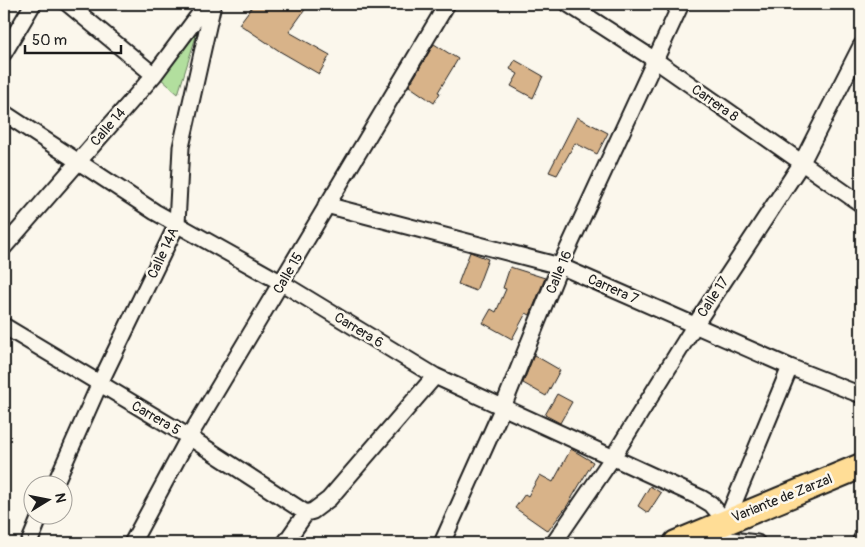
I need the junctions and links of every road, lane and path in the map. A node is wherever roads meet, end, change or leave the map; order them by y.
1 (33, 4) edge
2 (68, 4) edge
3 (207, 4) edge
4 (213, 4) edge
5 (446, 4) edge
6 (568, 4) edge
7 (681, 4) edge
8 (861, 46) edge
9 (4, 52) edge
10 (655, 60) junction
11 (154, 75) junction
12 (4, 113) edge
13 (78, 161) junction
14 (801, 164) junction
15 (861, 204) edge
16 (326, 205) junction
17 (178, 224) junction
18 (4, 247) edge
19 (560, 266) junction
20 (282, 283) junction
21 (695, 325) junction
22 (4, 326) edge
23 (790, 367) junction
24 (435, 376) junction
25 (99, 385) junction
26 (861, 395) edge
27 (503, 407) junction
28 (189, 437) junction
29 (613, 457) junction
30 (861, 466) edge
31 (59, 474) edge
32 (306, 513) junction
33 (726, 522) junction
34 (38, 524) edge
35 (702, 532) junction
36 (29, 543) edge
37 (132, 543) edge
38 (285, 543) edge
39 (442, 543) edge
40 (554, 543) edge
41 (676, 543) edge
42 (757, 543) edge

1 - 9 street
2 - 11 street
3 - 11 street, Calle 14
4 - 17 street, Calle 14A
5 - 16 street, Calle 15
6 - 10 street, Carrera 8
7 - 10 street, Calle 16
8 - 14 street, Calle 17
10 - 14 street, Carrera 8
10 - 19 street, Calle 16
11 - 13 street, Calle 14
12 - 13 street, Carrera 6
13 - 17 street, Carrera 6
13 - 18 street, Calle 14
14 - 15 street, Carrera 8
14 - 21 street, Calle 17
16 - 19 street, Carrera 7
16 - 20 street, Calle 15
17 - 20 street, Carrera 6
17 - 25 street, Calle 14A
19 - 21 street, Carrera 7
19 - 27 street, Calle 16
20 - 24 street, Carrera 6
20 - 28 street, Calle 15
21 - 23 street, Carrera 7
21 - 29 street, Calle 17
22 - 25 street, Carrera 5
23 - 26 street, Carrera 7
23 - 33 street
24 - 27 street, Carrera 6
24 - 32 street
25 - 28 street, Carrera 5
25 - 31 street, Calle 14A
27 - 29 street, Carrera 6
27 - 39 street, Calle 16
28 - 32 street, Carrera 5
28 - 37 street, Calle 15
29 - 33 street, Carrera 6
29 - 40 street, Calle 17
30 - 33 main road, Variante de Zarzal
32 - 38 street
33 - 35 main road, Variante de Zarzal
34 - 36 street
35 - 41 main road, Variante de Zarzal
35 - 42 street

